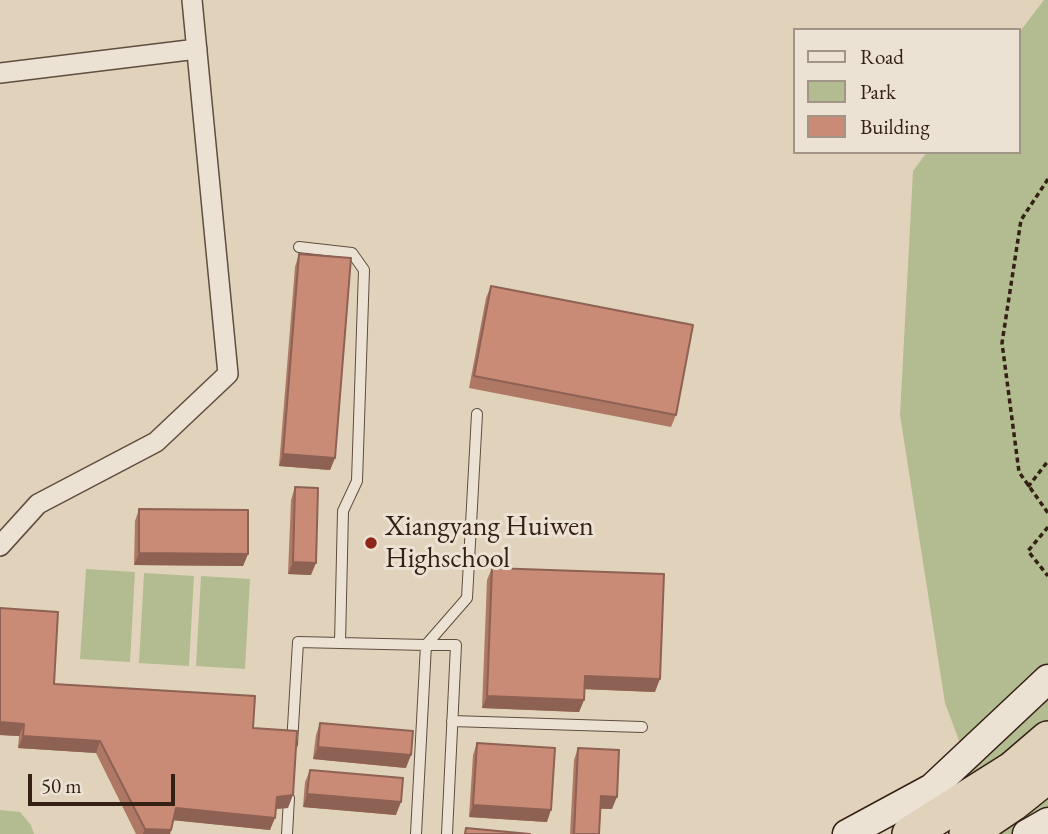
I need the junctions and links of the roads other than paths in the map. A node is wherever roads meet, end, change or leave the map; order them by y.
1 (192, 0) edge
2 (197, 49) junction
3 (0, 73) edge
4 (299, 247) dead end
5 (477, 414) dead end
6 (0, 546) edge
7 (340, 643) junction
8 (426, 645) junction
9 (1048, 679) edge
10 (1048, 711) edge
11 (452, 721) junction
12 (642, 727) dead end
13 (1048, 739) edge
14 (291, 756) edge
15 (1048, 775) edge
16 (290, 782) edge
17 (1048, 796) edge
18 (1020, 819) edge
19 (1048, 822) edge
20 (938, 828) edge
21 (287, 834) edge
22 (416, 834) edge
23 (447, 834) edge
24 (847, 834) edge

1 - 2 street
2 - 3 street
2 - 6 street
4 - 7 lane
5 - 8 lane
7 - 8 lane
7 - 14 lane
8 - 11 lane
8 - 22 lane
9 - 24 street
10 - 20 highway
11 - 12 lane
11 - 23 lane
13 - 20 highway
15 - 18 highway
16 - 21 lane
17 - 18 highway
18 - 19 street
18 - 20 highway

